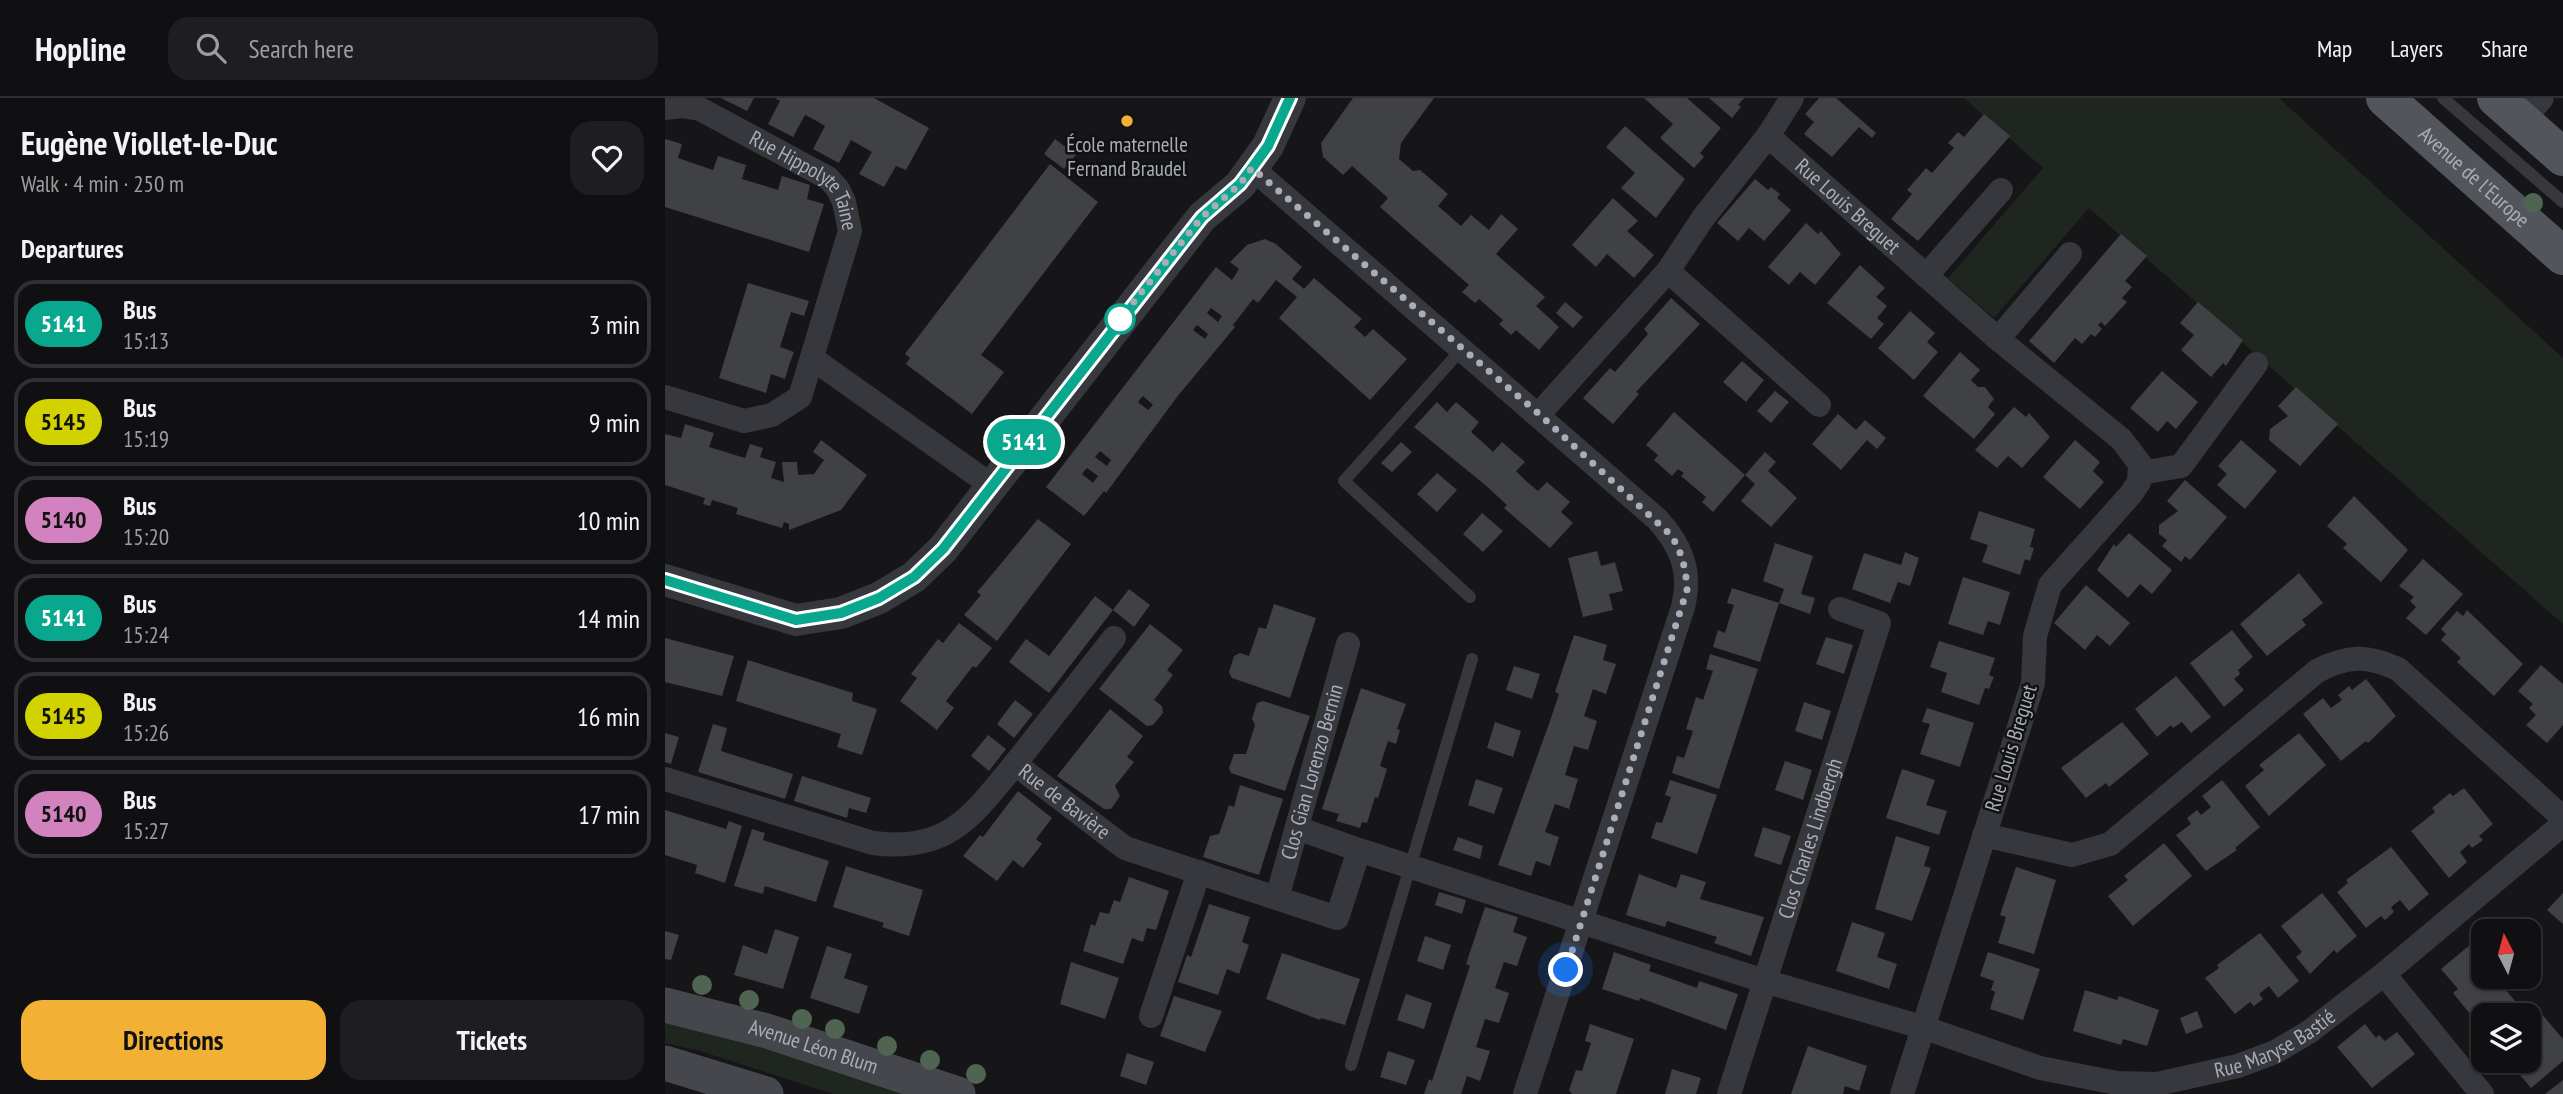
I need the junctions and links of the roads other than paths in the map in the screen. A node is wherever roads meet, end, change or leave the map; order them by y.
1 (1290, 98) edge
2 (1792, 98) edge
3 (2385, 98) edge
4 (2443, 98) edge
5 (2520, 106) edge
6 (665, 108) edge
7 (1768, 136) junction
8 (2563, 157) edge
9 (1252, 168) junction
10 (2001, 190) dead end
11 (2563, 202) edge
12 (2070, 254) dead end
13 (2563, 256) edge
14 (1668, 271) junction
15 (1926, 276) junction
16 (1998, 338) junction
17 (1461, 349) junction
18 (813, 359) junction
19 (2256, 364) dead end
20 (665, 397) edge
21 (1819, 405) dead end
22 (1539, 414) junction
23 (2141, 473) junction
24 (991, 485) junction
25 (665, 580) edge
26 (1470, 597) dead end
27 (1840, 609) dead end
28 (1114, 638) dead end
29 (1348, 644) dead end
30 (1472, 659) dead end
31 (1015, 764) junction
32 (665, 779) edge
33 (2563, 818) edge
34 (2563, 824) edge
35 (1297, 828) junction
36 (1984, 835) junction
37 (1359, 850) junction
38 (1408, 866) junction
39 (1199, 872) junction
40 (1277, 898) junction
41 (1582, 920) junction
42 (2385, 975) junction
43 (1764, 981) junction
44 (665, 1005) edge
45 (1151, 1016) dead end
46 (1925, 1028) junction
47 (665, 1063) edge
48 (1351, 1065) dead end
49 (2157, 1089) edge
50 (766, 1094) edge
51 (958, 1094) edge
52 (1525, 1094) edge
53 (1729, 1094) edge
54 (1902, 1094) edge
55 (2482, 1094) edge

1 - 9 street
2 - 7 street
3 - 13 main road, Avenue de l'Europe
4 - 11 lane
5 - 8 main road
6 - 18 street, Rue Hippolyte Taine
7 - 14 street
7 - 15 street, Rue Louis Breguet
9 - 17 street
9 - 24 street
10 - 15 street
12 - 16 street
14 - 21 street
14 - 22 street
15 - 16 street, Rue Louis Breguet
16 - 23 street, Rue Louis Breguet
17 - 22 street
17 - 26 lane
18 - 20 street, Rue Hippolyte Taine
18 - 24 street
19 - 23 street
22 - 41 street
23 - 36 street, Rue Louis Breguet
24 - 25 street
27 - 43 street, Clos Charles Lindbergh
28 - 31 street
29 - 35 street, Clos Gian Lorenzo Bernin
30 - 38 lane
31 - 32 street, Rue de Bavière
31 - 39 street, Rue de Bavière
33 - 36 street
34 - 42 street, Rue Maryse Bastié
35 - 37 street
35 - 40 street, Clos Gian Lorenzo Bernin
36 - 46 street, Rue Louis Breguet
37 - 38 street
37 - 40 street, Rue de Bavière
38 - 41 street
38 - 48 lane
39 - 40 street, Rue de Bavière
39 - 45 street
41 - 43 street
41 - 52 street
42 - 49 street, Rue Maryse Bastié
42 - 55 street
43 - 46 street
43 - 53 street, Clos Charles Lindbergh
44 - 51 main road, Avenue Léon Blum
46 - 49 street, Rue Maryse Bastié
46 - 54 street, Rue Louis Breguet
47 - 50 main road

